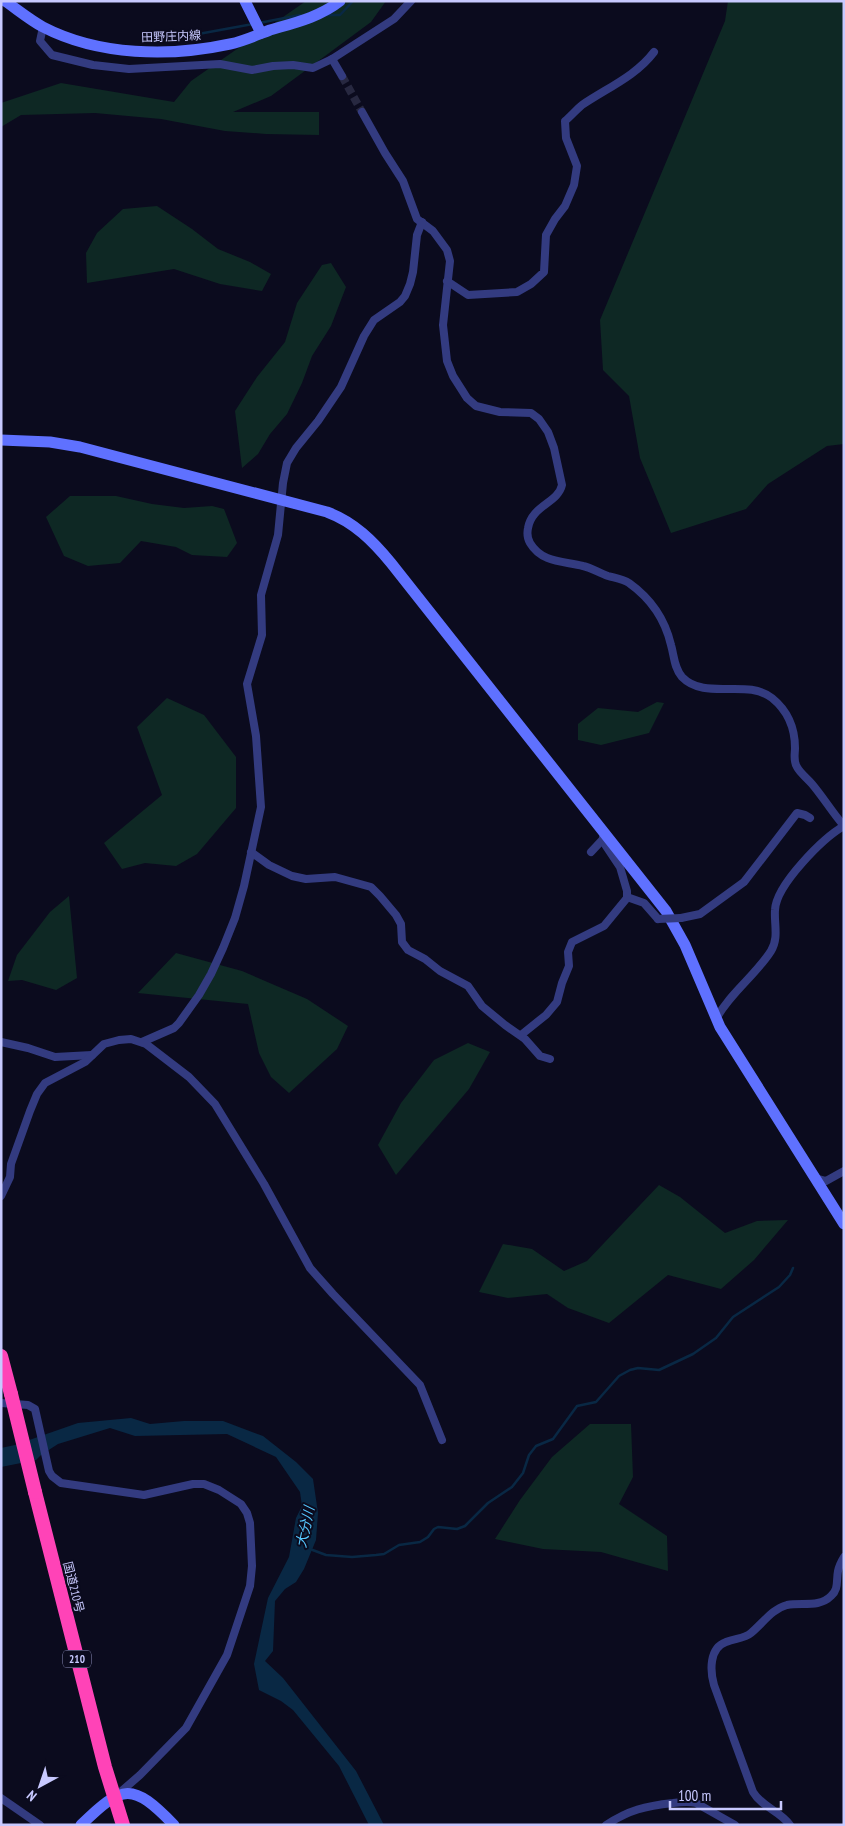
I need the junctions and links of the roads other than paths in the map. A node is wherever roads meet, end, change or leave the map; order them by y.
1 (5, 1) edge
2 (245, 1) edge
3 (340, 1) edge
4 (411, 1) edge
5 (44, 27) junction
6 (261, 33) junction
7 (654, 52) dead end
8 (332, 59) junction
9 (342, 76) tunnel mouth
10 (362, 112) tunnel mouth
11 (422, 222) junction
12 (447, 281) junction
13 (1, 440) edge
14 (282, 500) junction
15 (810, 818) dead end
16 (844, 826) edge
17 (605, 837) junction
18 (250, 852) junction
19 (591, 852) dead end
20 (627, 897) junction
21 (716, 1019) junction
22 (521, 1035) junction
23 (1, 1042) edge
24 (142, 1042) junction
25 (92, 1055) junction
26 (550, 1059) dead end
27 (844, 1171) edge
28 (815, 1178) junction
29 (1, 1196) edge
30 (844, 1224) edge
31 (1, 1356) edge
32 (6, 1399) edge
33 (442, 1440) dead end
34 (844, 1557) edge
35 (115, 1797) junction
36 (1, 1798) edge
37 (40, 1825) edge
38 (81, 1825) edge
39 (123, 1825) edge
40 (174, 1825) edge
41 (606, 1825) edge
42 (735, 1825) edge
43 (790, 1825) edge

1 - 5 street, 田野庄内線
2 - 6 street
3 - 6 street, 田野庄内線
4 - 8 street
5 - 6 street, 田野庄内線
5 - 8 street
7 - 12 street
8 - 9 street
10 - 11 street
11 - 12 street
11 - 14 street
12 - 16 street
13 - 14 street
14 - 17 street
14 - 18 street
15 - 20 street, bridge
16 - 21 street
17 - 19 street
17 - 20 street
17 - 21 street
18 - 22 street
18 - 24 street
20 - 22 street
21 - 28 street
22 - 26 street
23 - 25 street
24 - 25 street
24 - 33 street
25 - 29 street
27 - 28 street
28 - 30 street
31 - 32 highway, 国道210号 / 210
32 - 35 highway, 国道210号 / 210, bridge
32 - 35 street
34 - 43 street
35 - 38 street
35 - 39 highway, 国道210号 / 210
35 - 40 street
36 - 37 street
41 - 42 street

